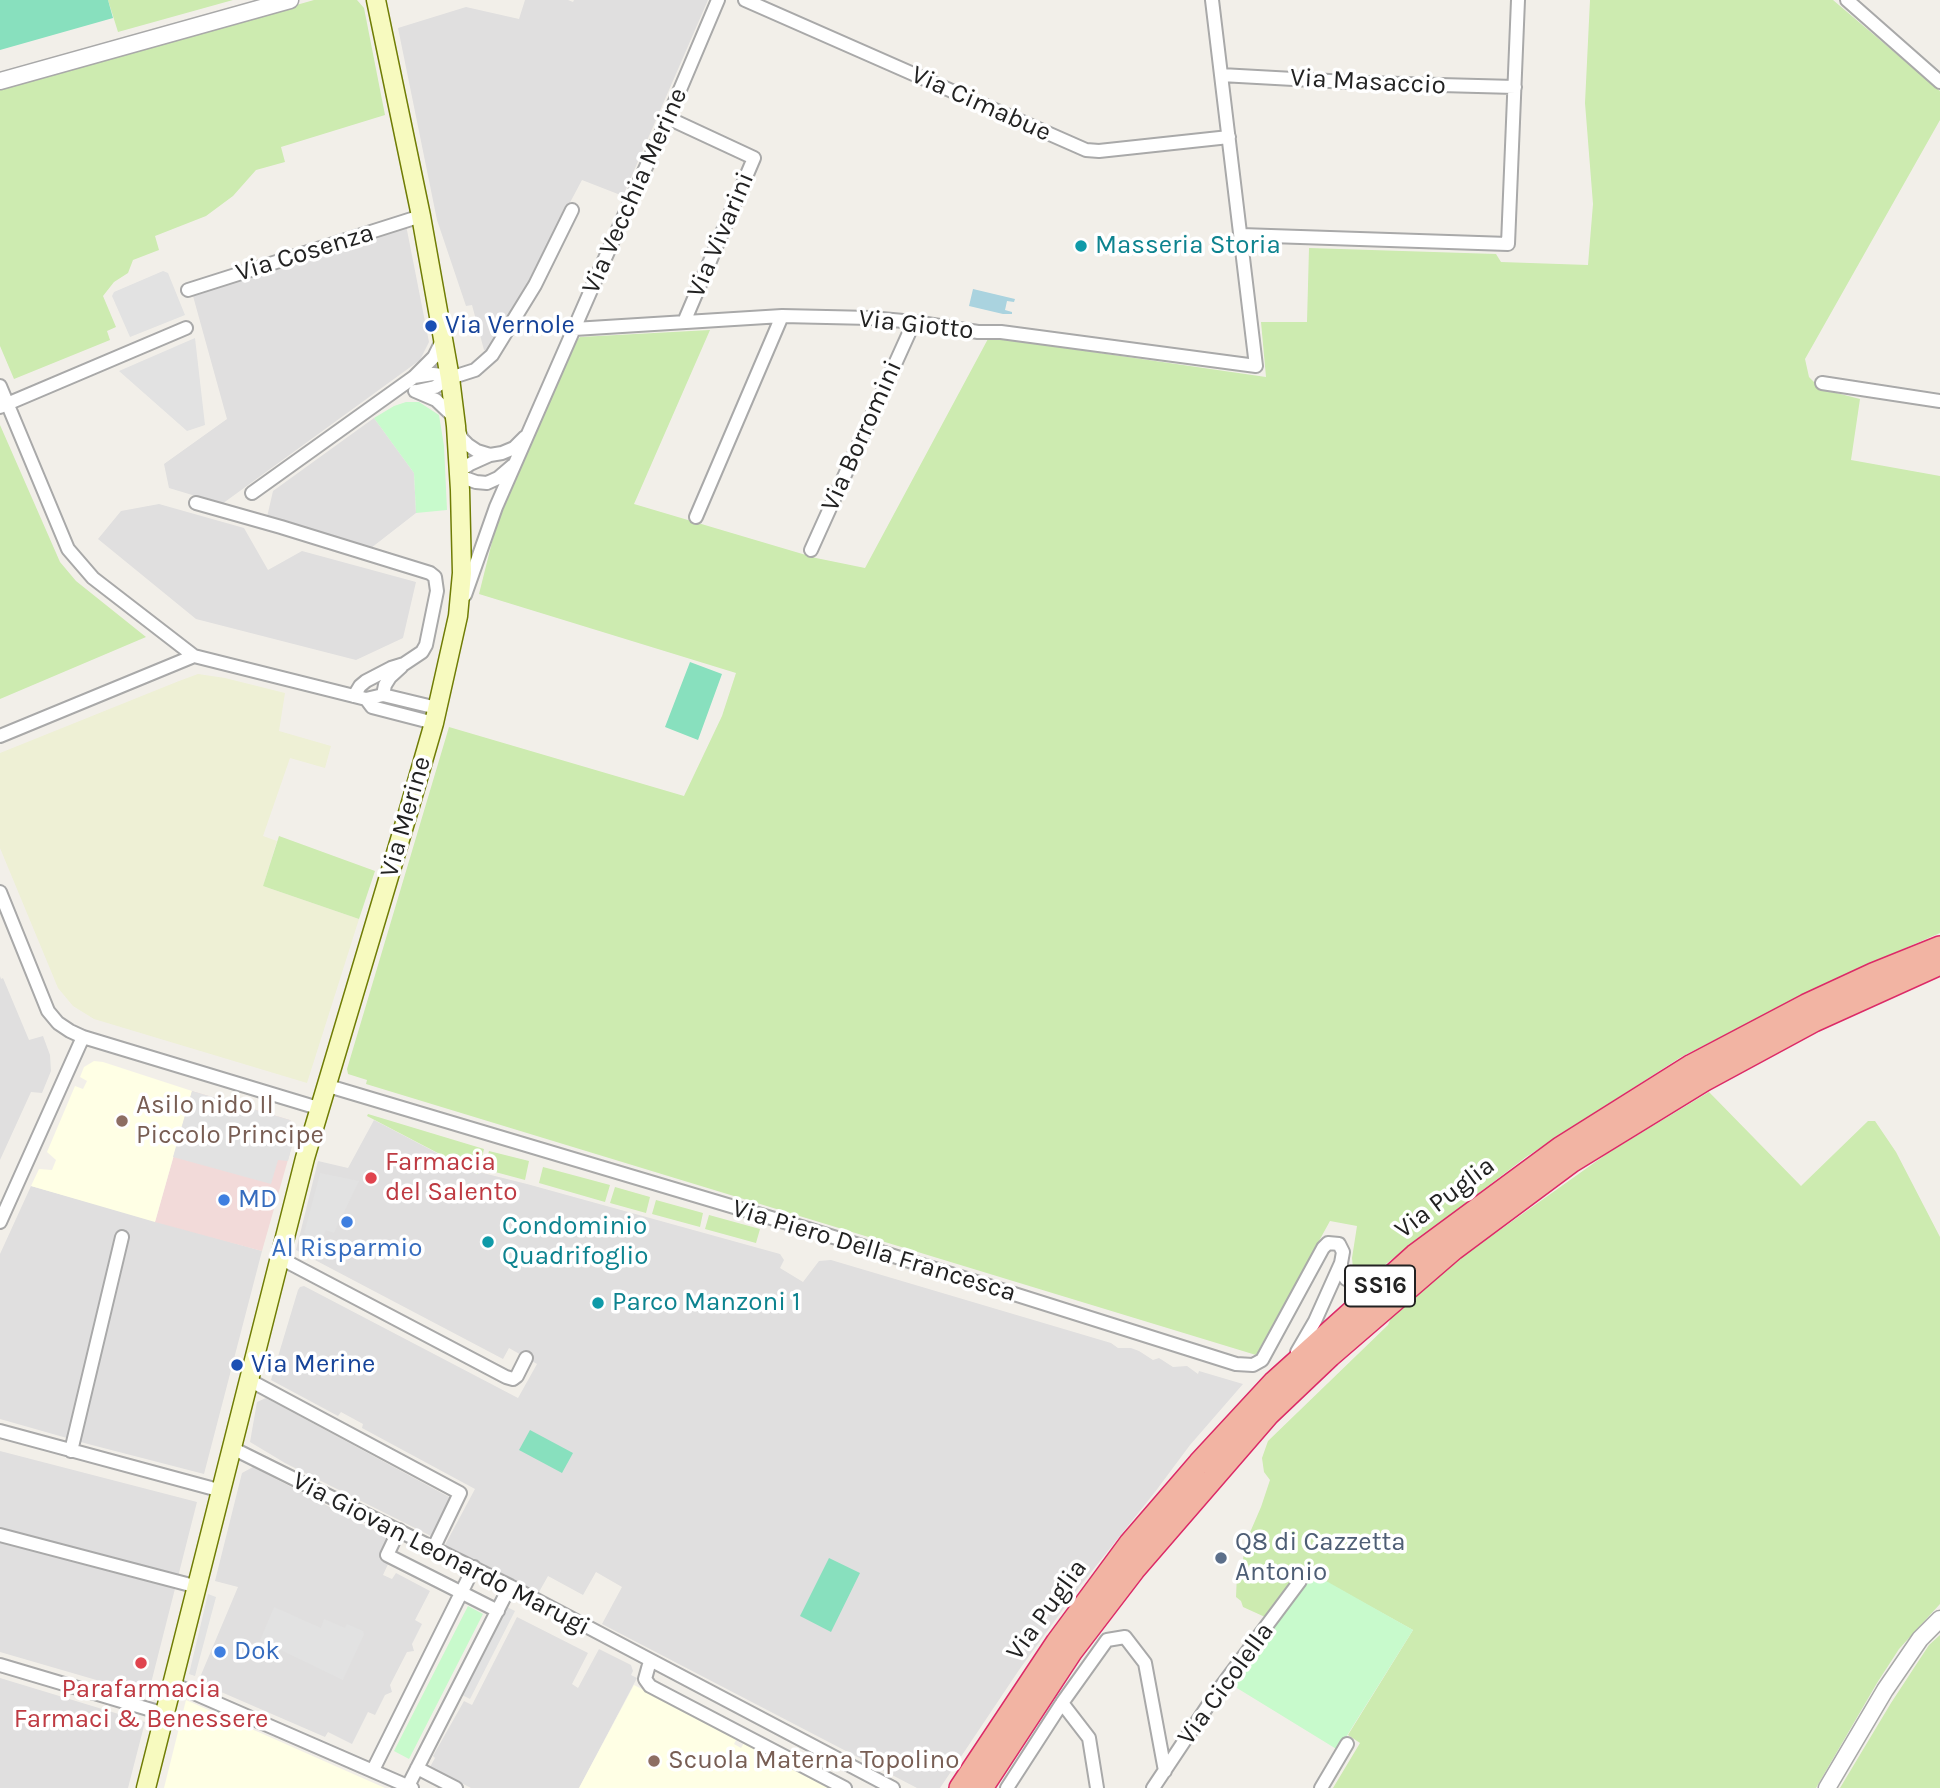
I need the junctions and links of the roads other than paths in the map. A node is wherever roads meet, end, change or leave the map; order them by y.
1 (290, 0) edge
2 (376, 0) edge
3 (718, 0) edge
4 (745, 0) edge
5 (1212, 0) edge
6 (1518, 0) edge
7 (1847, 0) edge
8 (1221, 75) junction
9 (0, 81) edge
10 (1940, 82) edge
11 (1515, 88) junction
12 (668, 118) junction
13 (1229, 137) junction
14 (572, 211) dead end
15 (421, 216) junction
16 (1241, 234) junction
17 (188, 290) dead end
18 (782, 316) junction
19 (684, 322) junction
20 (914, 322) junction
21 (186, 328) dead end
22 (574, 329) junction
23 (443, 336) junction
24 (414, 377) junction
25 (450, 378) junction
26 (1822, 383) dead end
27 (0, 386) edge
28 (417, 391) junction
29 (394, 392) junction
30 (1940, 401) edge
31 (4, 405) edge
32 (456, 422) junction
33 (530, 432) junction
34 (490, 455) junction
35 (519, 457) junction
36 (459, 476) junction
37 (252, 493) dead end
38 (196, 503) dead end
39 (696, 517) dead end
40 (811, 550) dead end
41 (458, 616) junction
42 (194, 656) junction
43 (404, 664) junction
44 (383, 695) junction
45 (360, 697) junction
46 (436, 716) junction
47 (0, 736) edge
48 (0, 892) edge
49 (1940, 947) edge
50 (1940, 964) edge
51 (83, 1037) junction
52 (325, 1085) junction
53 (318, 1108) junction
54 (0, 1222) edge
55 (122, 1237) dead end
56 (1415, 1255) junction
57 (278, 1257) junction
58 (1341, 1263) junction
59 (526, 1358) dead end
60 (248, 1380) junction
61 (1274, 1382) junction
62 (0, 1431) edge
63 (232, 1448) junction
64 (71, 1451) junction
65 (222, 1492) junction
66 (399, 1530) junction
67 (0, 1535) edge
68 (433, 1547) junction
69 (474, 1567) junction
70 (1300, 1581) dead end
71 (510, 1586) junction
72 (198, 1587) junction
73 (462, 1593) junction
74 (498, 1611) junction
75 (1940, 1619) edge
76 (650, 1661) junction
77 (0, 1665) edge
78 (173, 1684) junction
79 (1062, 1703) junction
80 (165, 1714) junction
81 (756, 1716) junction
82 (744, 1735) junction
83 (1347, 1744) dead end
84 (417, 1768) junction
85 (373, 1770) junction
86 (1165, 1770) junction
87 (1010, 1786) edge
88 (410, 1787) edge
89 (146, 1788) edge
90 (456, 1788) edge
91 (845, 1788) edge
92 (893, 1788) edge
93 (960, 1788) edge
94 (982, 1788) edge
95 (1097, 1788) edge
96 (1153, 1788) edge
97 (1321, 1788) edge
98 (1827, 1788) edge

1 - 9 street
2 - 15 main road
3 - 12 street, Via Vecchia Merine
4 - 13 street, Via Cimabue
5 - 8 street
6 - 11 street
7 - 10 street
8 - 11 street, Via Masaccio
8 - 13 street
11 - 16 street
12 - 19 street, Via Vivarini
12 - 22 street, Via Vecchia Merine
13 - 16 street
14 - 25 street
15 - 17 street, Via Cosenza
15 - 23 main road
16 - 20 street, Via Giotto
18 - 19 street, Via Giotto
18 - 20 street, Via Giotto
18 - 39 street
19 - 22 street, Via Giotto
20 - 40 street, Via Borromini
21 - 31 street
22 - 33 street, Via Vecchia Merine
23 - 24 street
23 - 25 main road
24 - 25 street
24 - 29 street
25 - 28 street
25 - 32 main road
26 - 30 street
27 - 31 street
28 - 29 street
28 - 32 street
29 - 37 street
31 - 42 street
32 - 34 street
32 - 36 main road
33 - 34 street
33 - 35 street, Via Vecchia Merine
34 - 36 street
35 - 36 street
35 - 41 street, Via Vecchia Merine
36 - 41 main road
38 - 43 street
41 - 46 main road, Via Merine
42 - 45 street
42 - 47 street
43 - 44 street
43 - 45 street
44 - 45 street
44 - 46 street
45 - 46 street
46 - 52 main road, Via Merine
48 - 51 street
49 - 56 highway, Via Puglia / SS16
50 - 94 highway, Via Puglia / SS16
51 - 53 street
51 - 54 street
52 - 53 main road, Via Merine
52 - 58 street, Via Piero Della Francesca
53 - 57 main road, Via Merine
55 - 64 street
56 - 58 street, Via Piero Della Francesca
56 - 61 highway, Via Puglia / SS16
57 - 59 street
57 - 60 main road, Via Merine
58 - 61 street
60 - 63 main road, Via Merine
60 - 68 street
61 - 93 highway, Via Puglia / SS16
62 - 64 street
63 - 65 main road, Via Merine
63 - 66 street, Via Giovan Leonardo Marugi
64 - 65 street
65 - 72 main road, Via Merine
66 - 68 street, Via Giovan Leonardo Marugi
66 - 73 street
67 - 72 street
68 - 69 street, Via Giovan Leonardo Marugi
69 - 71 street, Via Giovan Leonardo Marugi
69 - 73 street
70 - 86 street, Via Cicolella
71 - 74 street
71 - 76 street, Via Giovan Leonardo Marugi
72 - 78 main road, Via Merine
73 - 74 street
73 - 85 street
74 - 84 street
75 - 98 street
76 - 81 street, Via Giovan Leonardo Marugi
76 - 82 street
77 - 80 street
78 - 80 main road, Via Merine
78 - 85 street
79 - 86 street
79 - 87 street
79 - 95 street
80 - 89 main road, Via Merine
81 - 82 street
81 - 92 street, Via Giovan Leonardo Marugi
82 - 91 street
83 - 97 street
84 - 88 street
84 - 90 street
85 - 88 street
86 - 96 street, Via Cicolella

